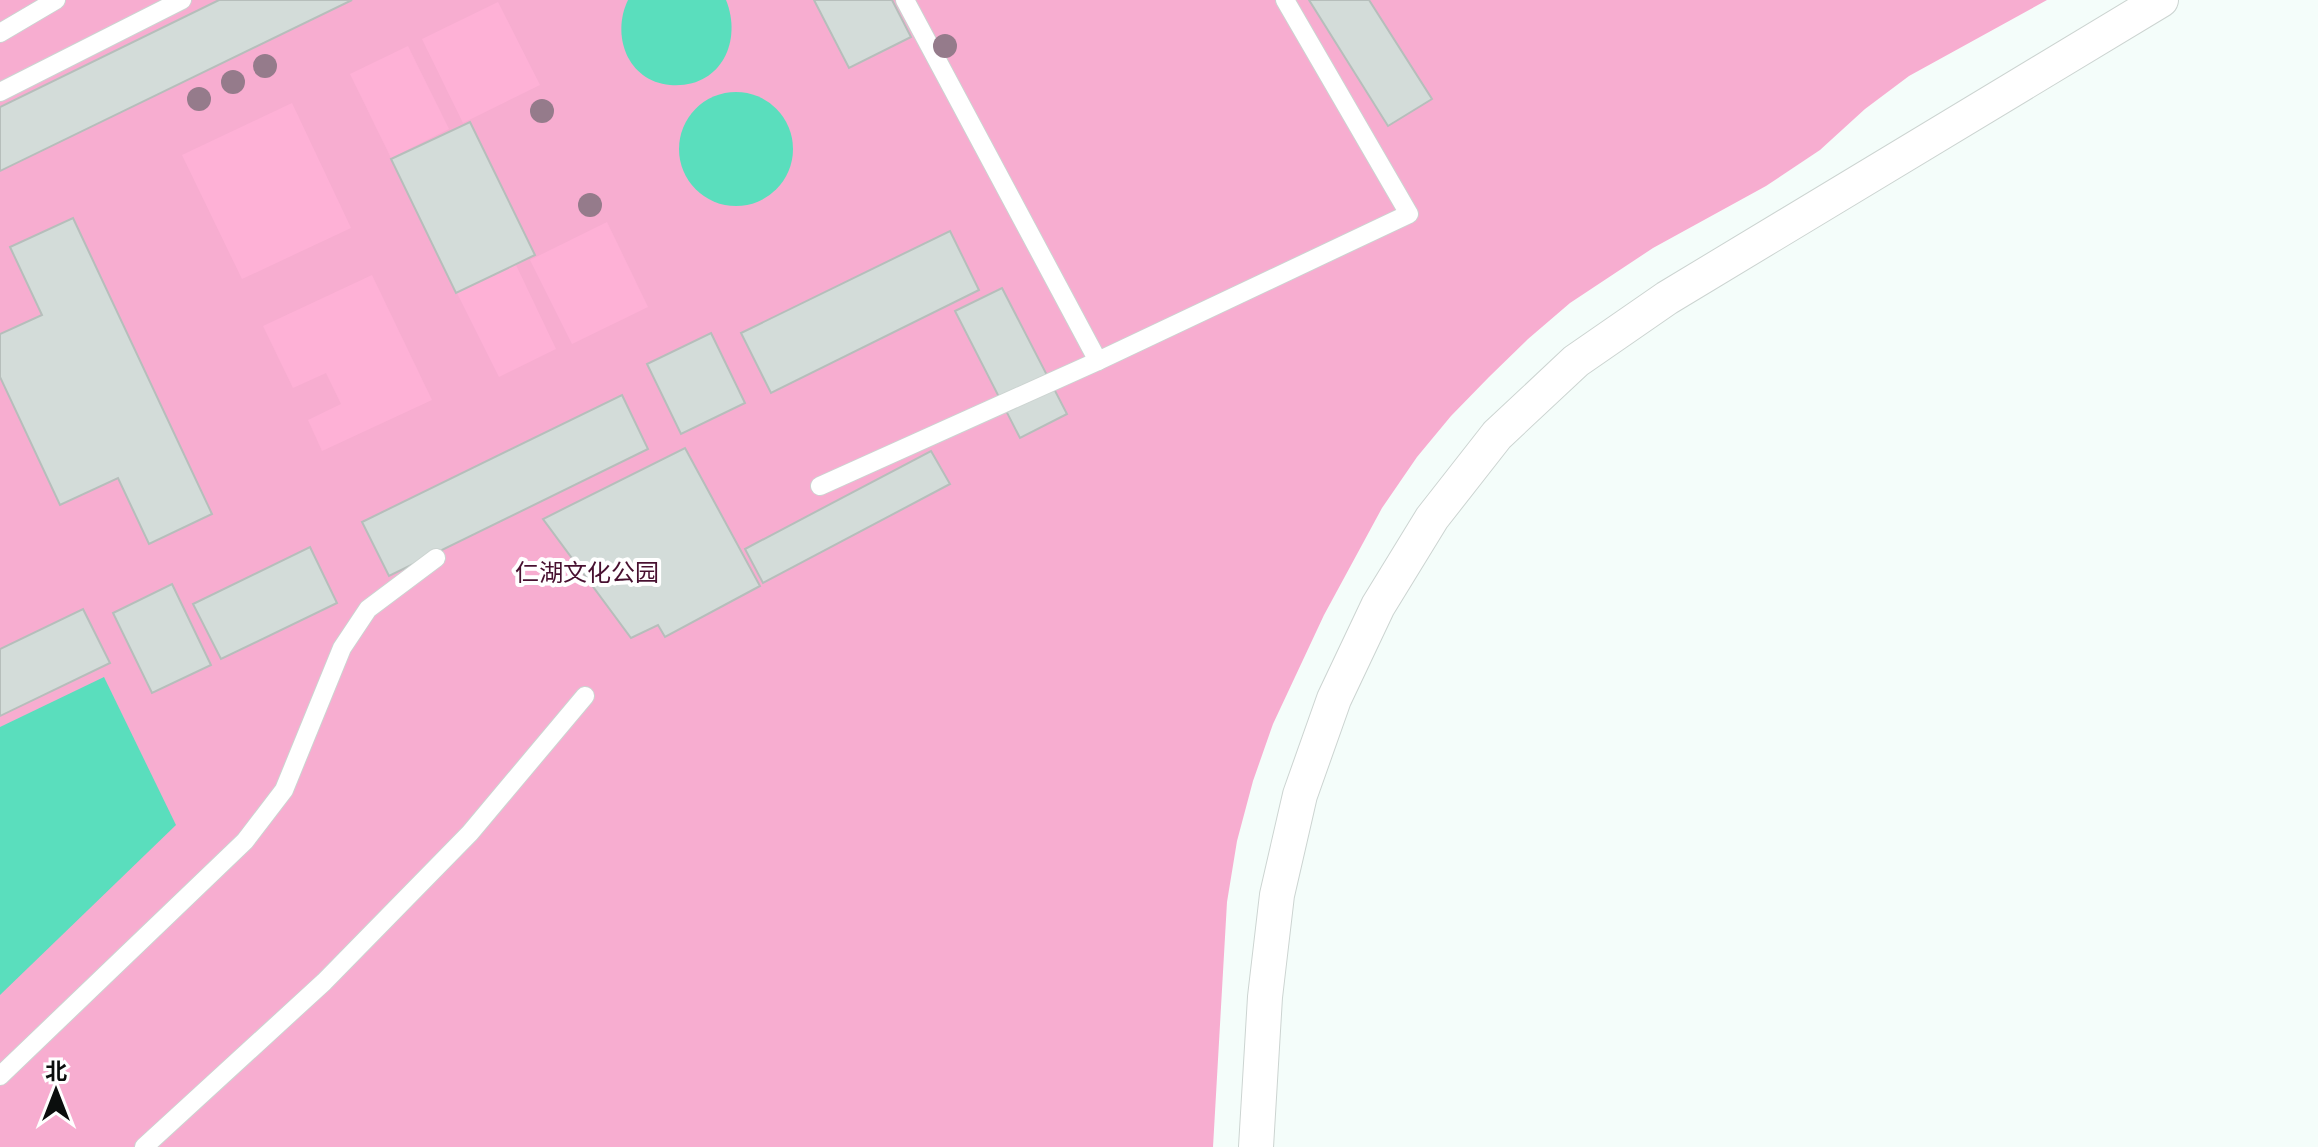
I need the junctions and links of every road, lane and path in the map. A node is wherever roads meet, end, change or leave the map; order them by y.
1 (56, 0) edge
2 (182, 0) edge
3 (905, 0) edge
4 (1285, 0) edge
5 (2161, 0) edge
6 (0, 33) edge
7 (0, 92) edge
8 (1098, 361) junction
9 (820, 486) dead end
10 (436, 558) dead end
11 (585, 696) dead end
12 (0, 1076) edge
13 (144, 1147) edge
14 (1256, 1147) edge

1 - 6 lane
2 - 7 lane
3 - 8 lane
4 - 8 lane
5 - 14 street
8 - 9 lane
10 - 12 lane
11 - 13 lane

